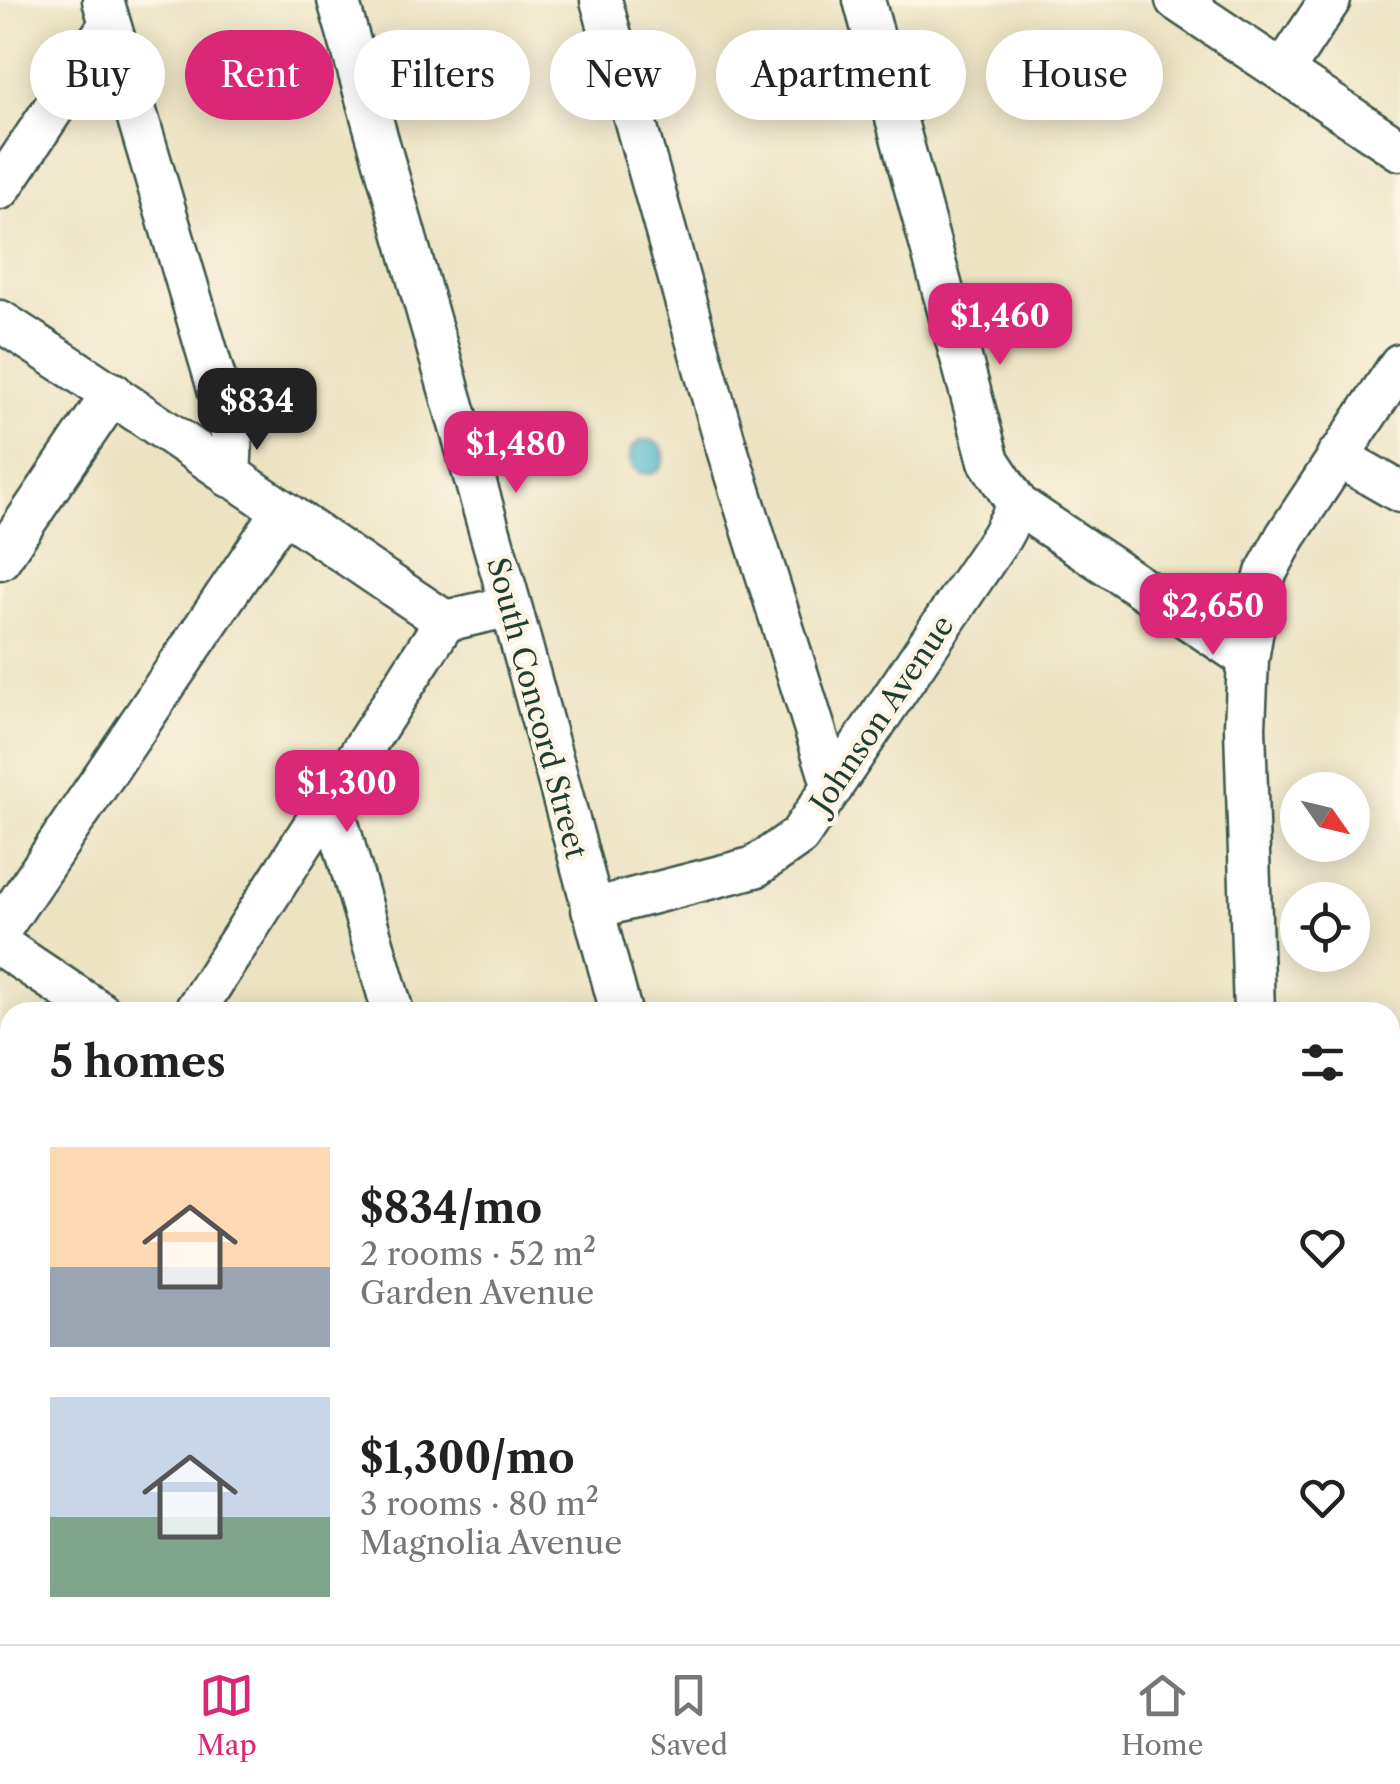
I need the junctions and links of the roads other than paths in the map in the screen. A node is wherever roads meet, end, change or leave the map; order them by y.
1 (338, 0) edge
2 (602, 0) edge
3 (864, 0) edge
4 (1176, 0) edge
5 (1330, 0) edge
6 (106, 13) edge
7 (1283, 71) junction
8 (1400, 150) edge
9 (0, 189) edge
10 (0, 321) edge
11 (1400, 364) edge
12 (113, 393) junction
13 (1337, 456) junction
14 (230, 477) junction
15 (1400, 492) edge
16 (1018, 504) junction
17 (282, 512) junction
18 (0, 559) edge
19 (511, 606) junction
20 (445, 621) junction
21 (1248, 658) junction
22 (833, 787) junction
23 (330, 796) junction
24 (592, 909) junction
25 (0, 930) edge
26 (0, 945) edge
27 (85, 1002) edge
28 (200, 1002) edge
29 (391, 1002) edge
30 (618, 1002) edge
31 (1254, 1002) edge

1 - 19 street, South Concord Street
2 - 22 street
3 - 16 street
4 - 7 street
5 - 7 street
6 - 9 street
6 - 14 street
7 - 8 street
10 - 12 street
11 - 13 street
12 - 14 street
12 - 18 street
13 - 15 street
13 - 21 street
14 - 17 street
16 - 21 street
16 - 22 street, Johnson Avenue
17 - 20 street
17 - 25 street
19 - 20 street
19 - 24 street, South Concord Street
20 - 23 street
21 - 31 street
22 - 24 street, Johnson Avenue
23 - 28 street
23 - 29 street
24 - 30 street, South Concord Street
26 - 27 street

